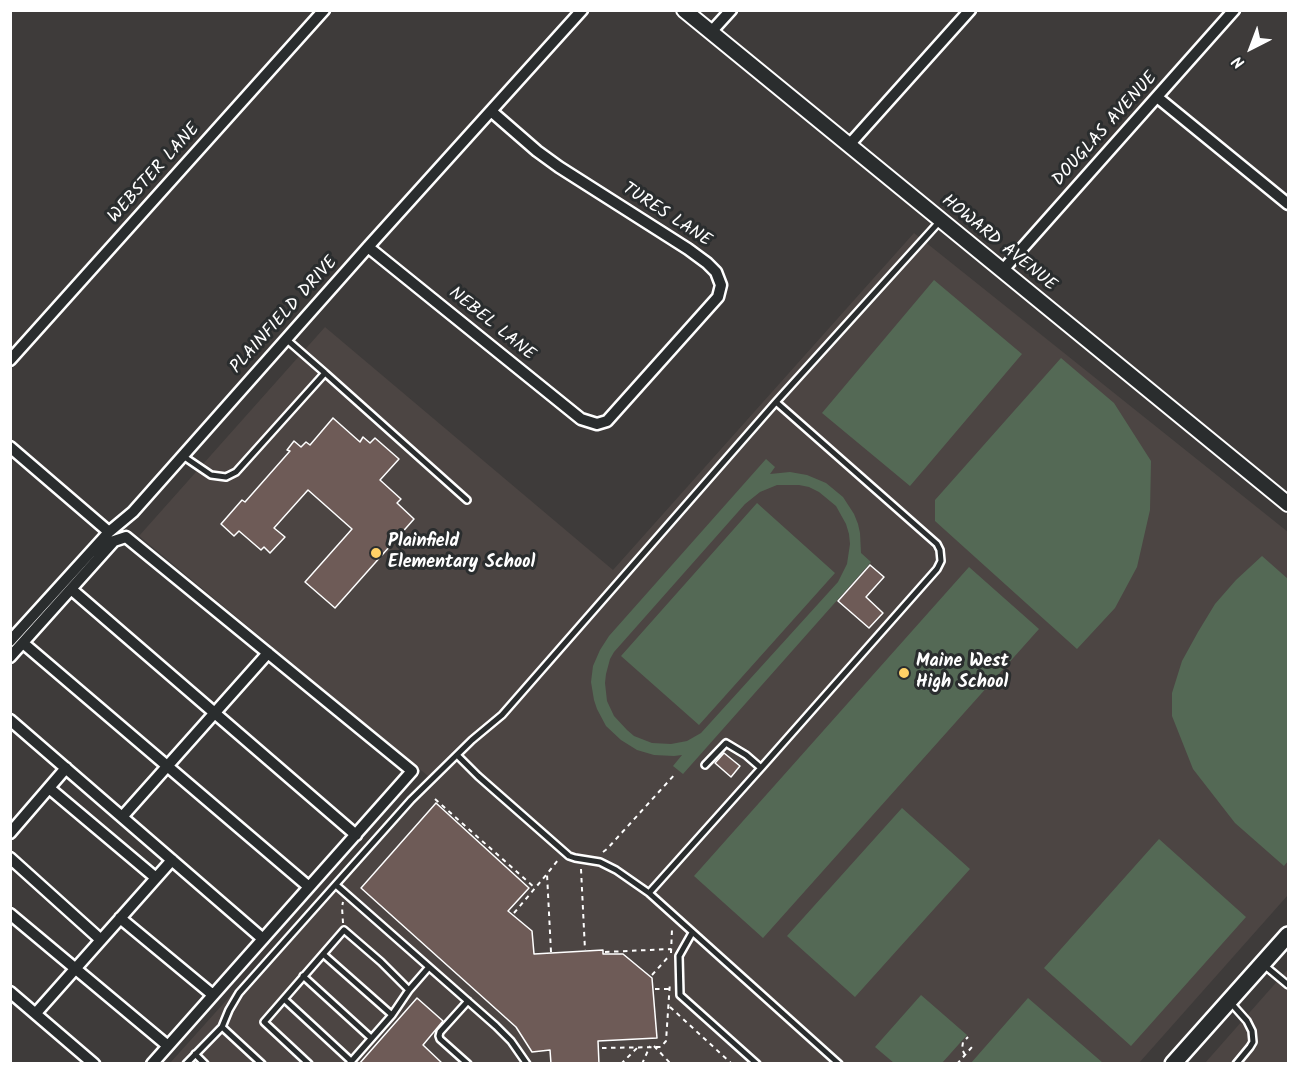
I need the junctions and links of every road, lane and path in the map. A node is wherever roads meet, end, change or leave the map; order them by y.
1 (324, 10) edge
2 (582, 10) edge
3 (684, 10) edge
4 (731, 10) edge
5 (970, 10) edge
6 (1234, 10) edge
7 (711, 33) junction
8 (1157, 97) junction
9 (491, 111) junction
10 (849, 145) junction
11 (1288, 204) edge
12 (941, 220) junction
13 (368, 247) junction
14 (1002, 271) junction
15 (286, 339) junction
16 (10, 360) edge
17 (325, 373) junction
18 (776, 402) junction
19 (597, 424) joint
20 (10, 447) edge
21 (183, 456) junction
22 (467, 500) dead end
23 (1288, 504) edge
24 (109, 532) junction
25 (71, 589) junction
26 (10, 641) edge
27 (23, 643) junction
28 (268, 653) junction
29 (10, 657) edge
30 (215, 713) junction
31 (10, 720) edge
32 (457, 755) junction
33 (705, 765) dead end
34 (167, 766) junction
35 (66, 768) junction
36 (761, 768) junction
37 (676, 772) dead end
38 (49, 788) junction
39 (435, 799) dead end
40 (122, 817) junction
41 (12, 828) edge
42 (356, 835) junction
43 (603, 852) dead end
44 (10, 858) edge
45 (172, 860) junction
46 (558, 860) dead end
47 (581, 869) dead end
48 (547, 874) junction
49 (156, 878) junction
50 (336, 885) junction
51 (309, 887) junction
52 (535, 888) junction
53 (649, 893) junction
54 (343, 902) dead end
55 (514, 913) dead end
56 (10, 914) edge
57 (120, 918) junction
58 (672, 928) dead end
59 (344, 930) junction
60 (692, 933) junction
61 (1288, 935) edge
62 (263, 939) junction
63 (101, 940) junction
64 (585, 950) dead end
65 (671, 950) junction
66 (551, 952) dead end
67 (605, 952) dead end
68 (323, 954) junction
69 (671, 954) junction
70 (1262, 964) junction
71 (670, 966) dead end
72 (429, 968) junction
73 (76, 969) junction
74 (652, 975) dead end
75 (303, 976) junction
76 (670, 977) dead end
77 (1288, 985) edge
78 (655, 989) dead end
79 (669, 989) junction
80 (409, 990) junction
81 (10, 992) edge
82 (213, 995) junction
83 (284, 999) junction
84 (468, 1001) junction
85 (1230, 1001) junction
86 (669, 1006) junction
87 (36, 1013) junction
88 (392, 1015) junction
89 (222, 1027) junction
90 (968, 1037) dead end
91 (371, 1038) junction
92 (168, 1046) junction
93 (650, 1046) junction
94 (654, 1046) junction
95 (638, 1047) junction
96 (972, 1047) dead end
97 (602, 1048) dead end
98 (195, 1054) junction
99 (965, 1054) junction
100 (350, 1062) edge
101 (94, 1064) edge
102 (152, 1064) edge
103 (186, 1064) edge
104 (205, 1064) edge
105 (262, 1064) edge
106 (309, 1064) edge
107 (468, 1064) edge
108 (527, 1064) edge
109 (621, 1064) edge
110 (642, 1064) edge
111 (671, 1064) edge
112 (732, 1064) edge
113 (757, 1064) edge
114 (839, 1064) edge
115 (957, 1064) edge
116 (1173, 1064) edge
117 (1236, 1064) edge

1 - 16 street, WEBSTER LANE
2 - 9 street, PLAINFIELD DRIVE
3 - 7 street, HOWARD AVENUE
4 - 7 street
5 - 10 street
6 - 8 street, DOUGLAS AVENUE
7 - 10 street, HOWARD AVENUE
8 - 11 street
8 - 14 street, DOUGLAS AVENUE
9 - 13 street, PLAINFIELD DRIVE
9 - 19 street, TURES LANE
10 - 12 street, HOWARD AVENUE
12 - 14 street, HOWARD AVENUE
12 - 18 lane
13 - 15 street, PLAINFIELD DRIVE
13 - 19 street, NEBEL LANE
14 - 23 street, HOWARD AVENUE
15 - 17 lane
15 - 21 street, PLAINFIELD DRIVE
17 - 21 lane
17 - 22 lane
18 - 32 lane
18 - 36 lane
20 - 24 street
21 - 24 street, PLAINFIELD DRIVE
24 - 26 street, PLAINFIELD DRIVE
25 - 27 street
25 - 28 street
25 - 30 street
27 - 29 street
27 - 34 street
28 - 30 street
28 - 42 street
30 - 34 street
30 - 42 street
31 - 35 street
32 - 50 lane
32 - 53 lane
33 - 36 lane
34 - 40 street
34 - 51 street
35 - 38 street
35 - 40 street
36 - 53 lane
37 - 43 path
38 - 41 street
38 - 49 street
39 - 52 path
40 - 45 street
42 - 51 street
44 - 63 street
45 - 49 street
45 - 62 street
46 - 48 path
47 - 64 path
48 - 52 path
48 - 66 path
49 - 57 street
50 - 72 lane
50 - 89 lane
51 - 62 street
52 - 55 path
53 - 60 lane
54 - 59 path
56 - 73 street
57 - 63 street
57 - 82 street
58 - 65 path
59 - 68 lane
59 - 80 lane
60 - 113 lane
60 - 114 lane
61 - 70 main road
62 - 82 street
63 - 73 street
65 - 67 path
65 - 69 path
68 - 75 lane
68 - 88 lane
69 - 71 path
69 - 74 path
70 - 77 lane
70 - 85 main road
72 - 80 lane
72 - 84 lane
73 - 87 street
73 - 92 street
75 - 83 lane
75 - 91 lane
76 - 79 path
78 - 79 path
79 - 86 path
80 - 88 lane
81 - 87 street
82 - 92 street
83 - 100 lane
83 - 106 lane
84 - 107 lane
84 - 108 lane
85 - 116 main road
85 - 117 lane
86 - 94 path
86 - 112 path
87 - 101 street
88 - 91 lane
89 - 98 lane
89 - 105 lane
90 - 99 path
91 - 100 lane
92 - 102 street
93 - 94 path
93 - 95 path
93 - 110 path
94 - 111 path
95 - 97 path
95 - 109 path
96 - 99 path
98 - 103 lane
98 - 104 lane
99 - 115 path

